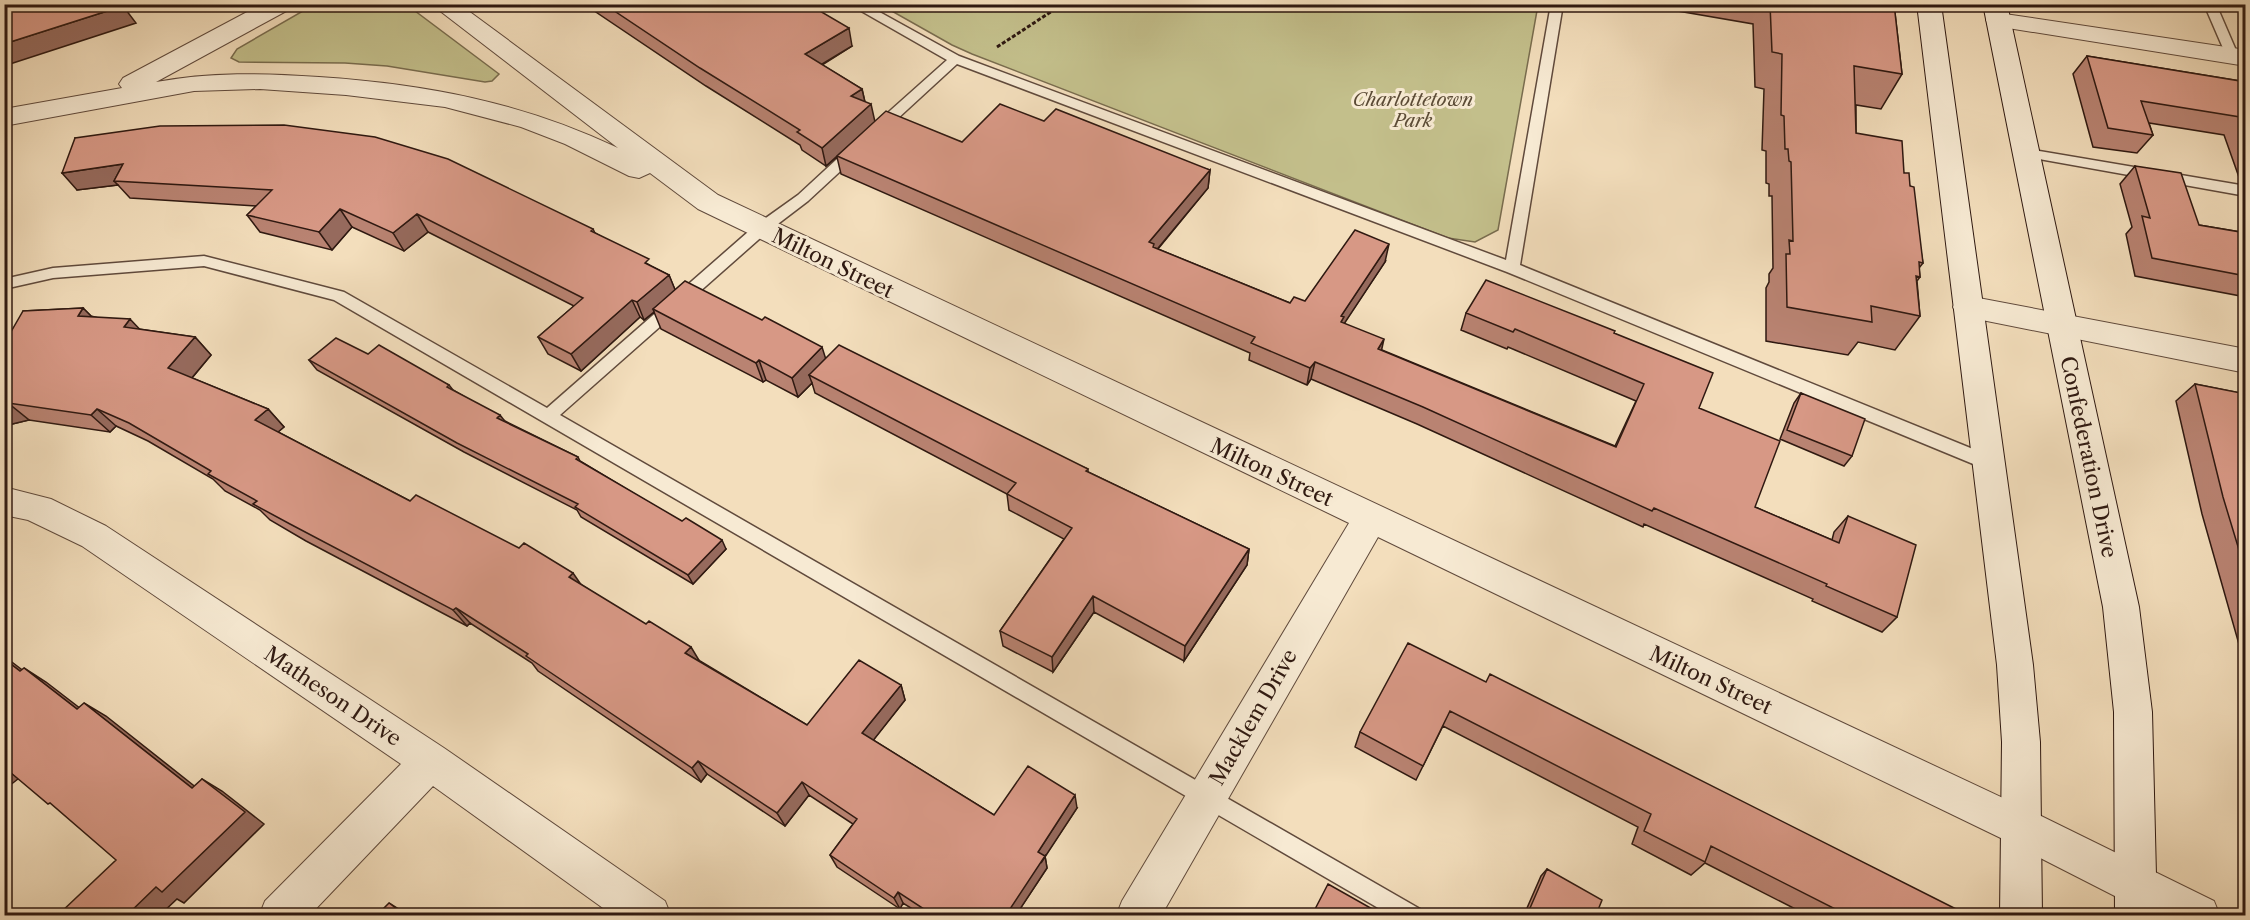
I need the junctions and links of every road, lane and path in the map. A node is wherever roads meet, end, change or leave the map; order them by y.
1 (281, 4) edge
2 (442, 4) edge
3 (855, 4) edge
4 (1063, 4) edge
5 (1557, 4) edge
6 (1929, 4) edge
7 (2210, 4) edge
8 (1997, 12) edge
9 (2239, 57) edge
10 (962, 62) junction
11 (108, 97) junction
12 (4, 118) edge
13 (2027, 153) junction
14 (2246, 191) edge
15 (708, 202) junction
16 (761, 229) junction
17 (1512, 268) junction
18 (4, 284) edge
19 (1968, 307) junction
20 (2061, 326) junction
21 (2246, 361) edge
22 (547, 417) junction
23 (1989, 463) junction
24 (4, 501) edge
25 (1370, 519) junction
26 (430, 761) junction
27 (1206, 797) junction
28 (2021, 827) junction
29 (2136, 900) edge
30 (280, 915) edge
31 (650, 915) edge
32 (1137, 915) edge
33 (1413, 915) edge
34 (2021, 915) edge
35 (2199, 915) edge

1 - 11 street
2 - 15 street, Milton Street
3 - 10 lane
4 - 10 path
5 - 17 lane
6 - 19 street
7 - 9 lane
8 - 9 street
8 - 13 street, Confederation Drive
10 - 16 lane
10 - 17 lane
11 - 12 street
11 - 15 street
13 - 14 lane
13 - 20 street, Confederation Drive
15 - 16 street, Milton Street
16 - 22 lane
16 - 25 street, Milton Street
17 - 23 lane
18 - 22 lane
19 - 20 street
19 - 23 street
20 - 21 street
20 - 29 street, Confederation Drive
22 - 27 lane
23 - 28 street
24 - 26 street, Matheson Drive
25 - 27 street, Macklem Drive
25 - 28 street, Milton Street
26 - 30 street
26 - 31 street, Matheson Drive
27 - 32 street, Macklem Drive
27 - 33 lane
28 - 29 street, Milton Street
28 - 34 street
29 - 35 street, Milton Street

